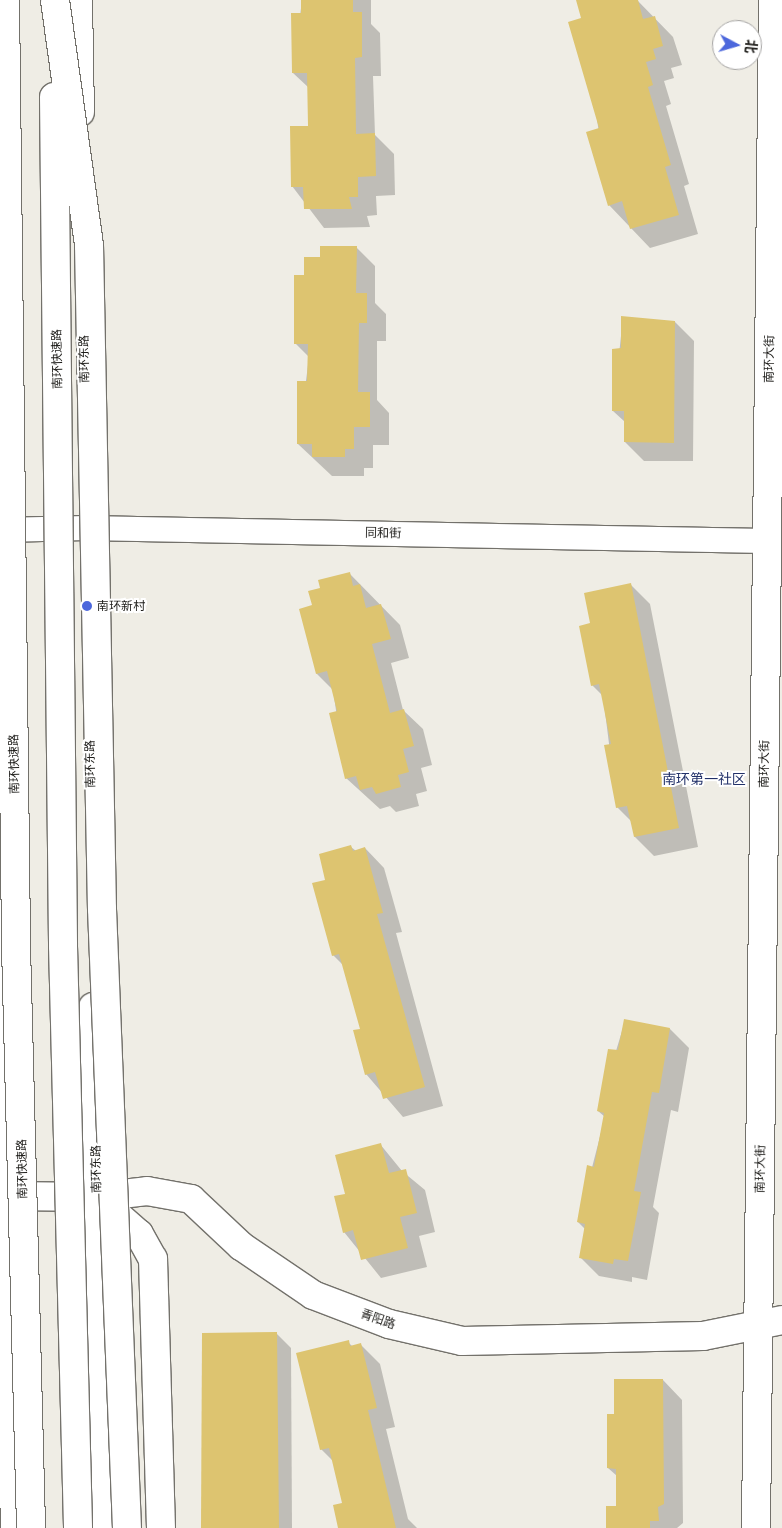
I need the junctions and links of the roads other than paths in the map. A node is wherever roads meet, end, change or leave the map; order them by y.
1 (5, 0) edge
2 (54, 0) edge
3 (78, 0) edge
4 (774, 0) edge
5 (86, 528) junction
6 (0, 530) edge
7 (766, 541) junction
8 (0, 832) edge
9 (8, 1196) junction
10 (96, 1197) junction
11 (770, 1322) edge
12 (15, 1528) edge
13 (31, 1528) edge
14 (78, 1528) edge
15 (103, 1528) edge
16 (127, 1528) edge
17 (161, 1528) edge
18 (756, 1528) edge

1 - 13 main road, 南环快速路, bridge
2 - 14 main road, 南环快速路, bridge
2 - 16 main road, bridge
3 - 5 main road, 南环东路
4 - 7 main road, 南环大街
5 - 6 street, 同和街
5 - 7 street, 同和街
5 - 10 main road, 南环东路
7 - 11 main road, 南环大街
8 - 9 main road
9 - 10 main road, 青阳路
9 - 12 main road
10 - 11 main road, 青阳路
10 - 15 main road, 南环东路
10 - 17 main road
11 - 18 main road, 南环大街

